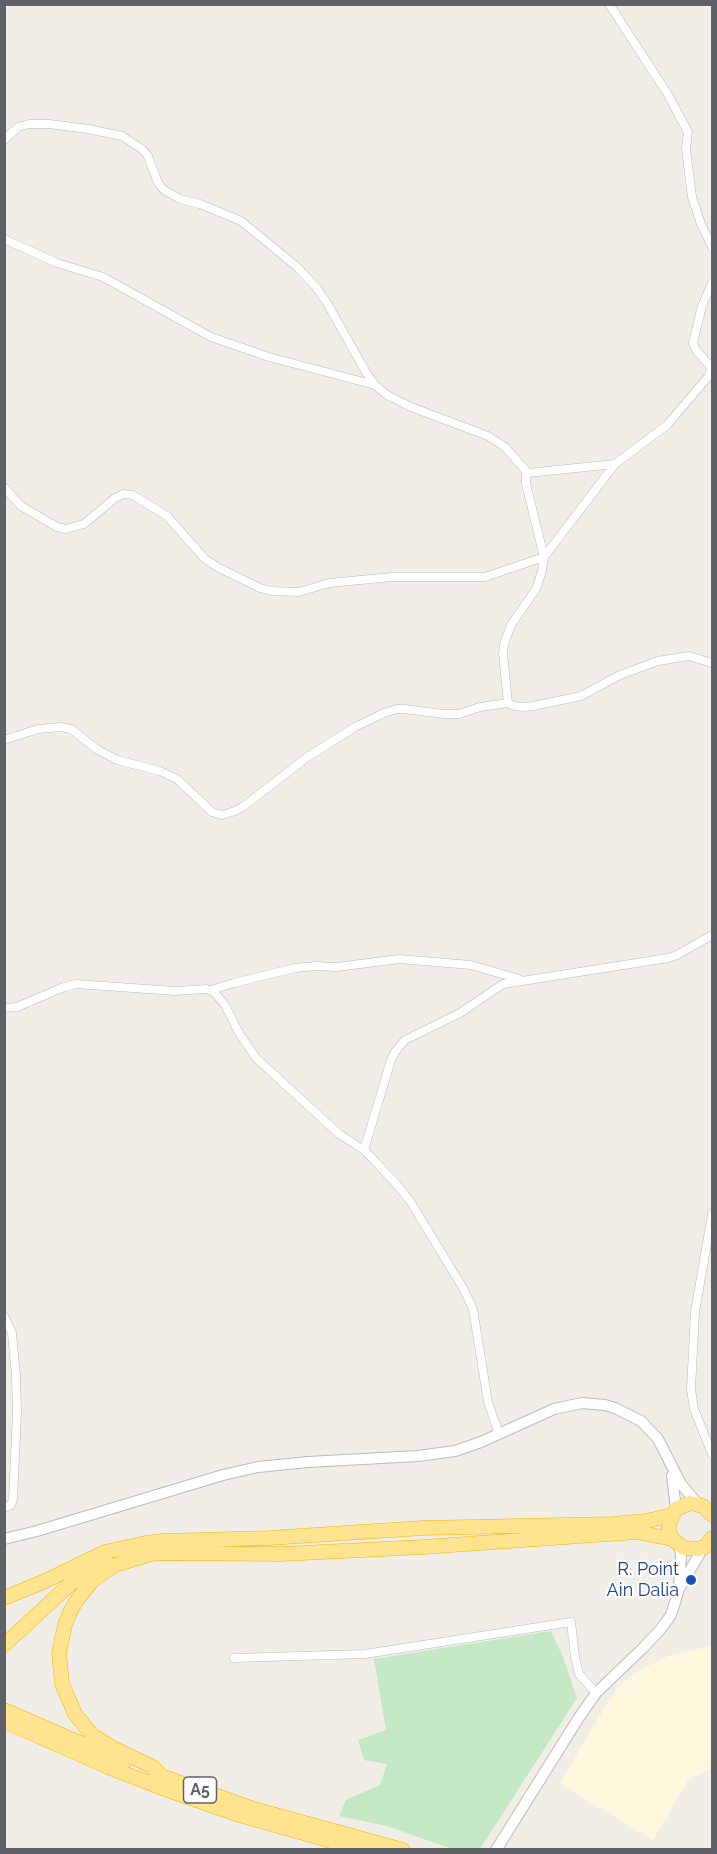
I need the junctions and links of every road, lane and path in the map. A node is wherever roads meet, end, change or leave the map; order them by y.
1 (609, 4) edge
2 (4, 140) edge
3 (4, 239) edge
4 (712, 247) edge
5 (712, 284) edge
6 (712, 368) edge
7 (375, 385) junction
8 (615, 464) junction
9 (528, 473) junction
10 (4, 487) edge
11 (544, 557) junction
12 (712, 663) edge
13 (508, 703) junction
14 (4, 740) edge
15 (712, 935) edge
16 (522, 980) junction
17 (211, 990) junction
18 (4, 1008) edge
19 (364, 1150) junction
20 (712, 1214) edge
21 (4, 1316) edge
22 (499, 1434) junction
23 (712, 1454) edge
24 (669, 1464) junction
25 (706, 1506) edge
26 (4, 1508) edge
27 (674, 1512) junction
28 (4, 1539) edge
29 (676, 1542) junction
30 (708, 1544) edge
31 (131, 1545) junction
32 (155, 1553) junction
33 (679, 1589) junction
34 (4, 1598) edge
35 (4, 1637) edge
36 (4, 1645) edge
37 (234, 1658) dead end
38 (596, 1693) junction
39 (4, 1710) edge
40 (4, 1721) edge
41 (163, 1777) junction
42 (363, 1850) edge
43 (403, 1850) edge
44 (496, 1850) edge

1 - 4 street
2 - 7 street
3 - 7 street
5 - 6 street
6 - 8 street
7 - 9 street
8 - 9 street
8 - 11 street
9 - 11 street
10 - 11 street
11 - 13 street
12 - 13 street
13 - 14 street
15 - 16 street
16 - 17 street
16 - 19 street
17 - 18 street
17 - 19 street
19 - 22 street
20 - 23 street
21 - 26 street
22 - 24 street
22 - 28 street
24 - 25 street
24 - 27 street
25 - 27 highway
27 - 29 highway
27 - 31 highway
29 - 30 highway
29 - 32 highway
29 - 33 street
30 - 33 street
31 - 34 highway
31 - 35 highway
32 - 36 highway
32 - 41 highway
33 - 38 street
37 - 38 street
38 - 44 street
39 - 41 highway, A5
40 - 42 highway, A5
41 - 43 highway, A5

